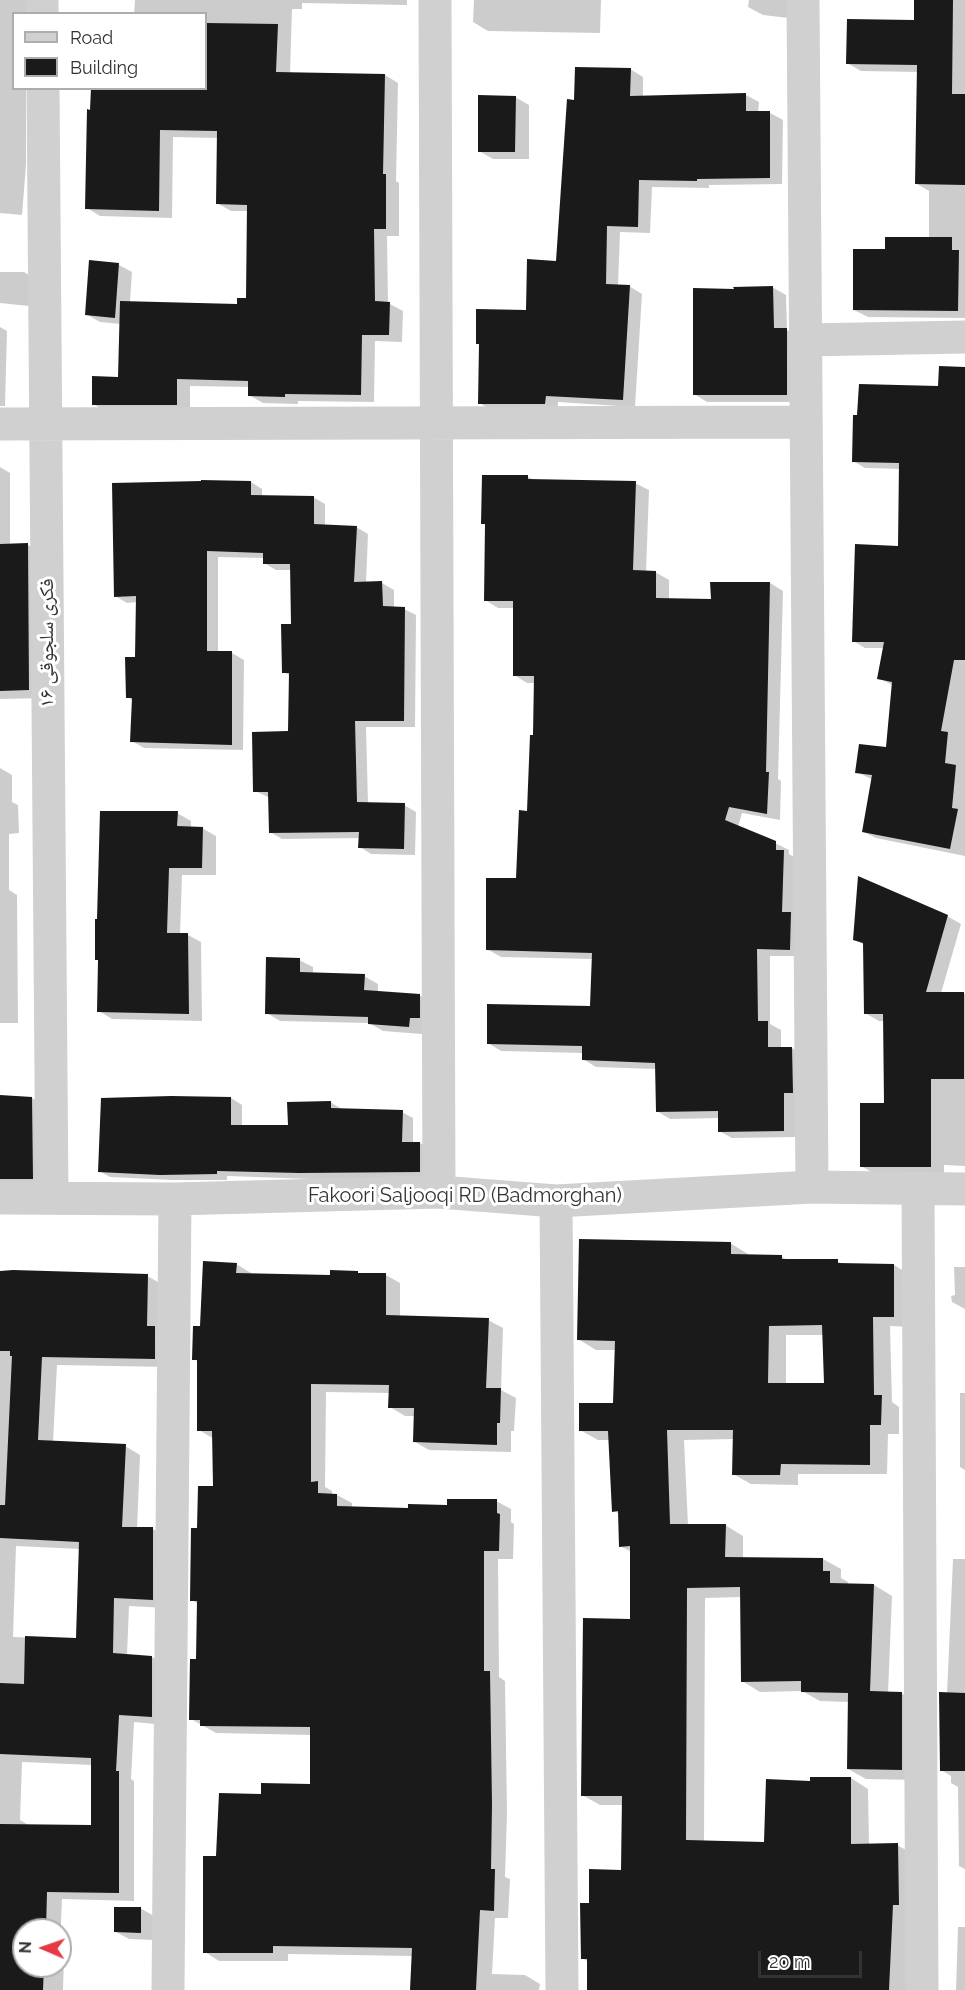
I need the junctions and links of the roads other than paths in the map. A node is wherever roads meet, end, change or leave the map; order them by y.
1 (435, 0) edge
2 (803, 0) edge
3 (43, 90) edge
4 (965, 337) edge
5 (806, 340) junction
6 (806, 422) junction
7 (436, 423) junction
8 (0, 424) edge
9 (45, 424) junction
10 (812, 1187) junction
11 (918, 1189) junction
12 (965, 1189) edge
13 (439, 1192) junction
14 (0, 1198) edge
15 (52, 1198) junction
16 (175, 1199) junction
17 (556, 1201) junction
18 (168, 1990) edge
19 (562, 1990) edge
20 (922, 1990) edge

1 - 7 street
2 - 5 street
3 - 9 street, فکری سلجوقی ۱۶
4 - 5 street
5 - 6 street
6 - 7 street
6 - 10 street
7 - 9 street
7 - 13 street
8 - 9 street
9 - 15 street, فکری سلجوقی ۱۶
10 - 11 street, Fakoori Saljooqi RD (Badmorghan)
10 - 17 street, Fakoori Saljooqi RD (Badmorghan)
11 - 12 street, Fakoori Saljooqi RD (Badmorghan)
11 - 20 street
13 - 16 street, Fakoori Saljooqi RD (Badmorghan)
13 - 17 street, Fakoori Saljooqi RD (Badmorghan)
14 - 15 street, Fakoori Saljooqi RD (Badmorghan)
15 - 16 street, Fakoori Saljooqi RD (Badmorghan)
16 - 18 street
17 - 19 street

